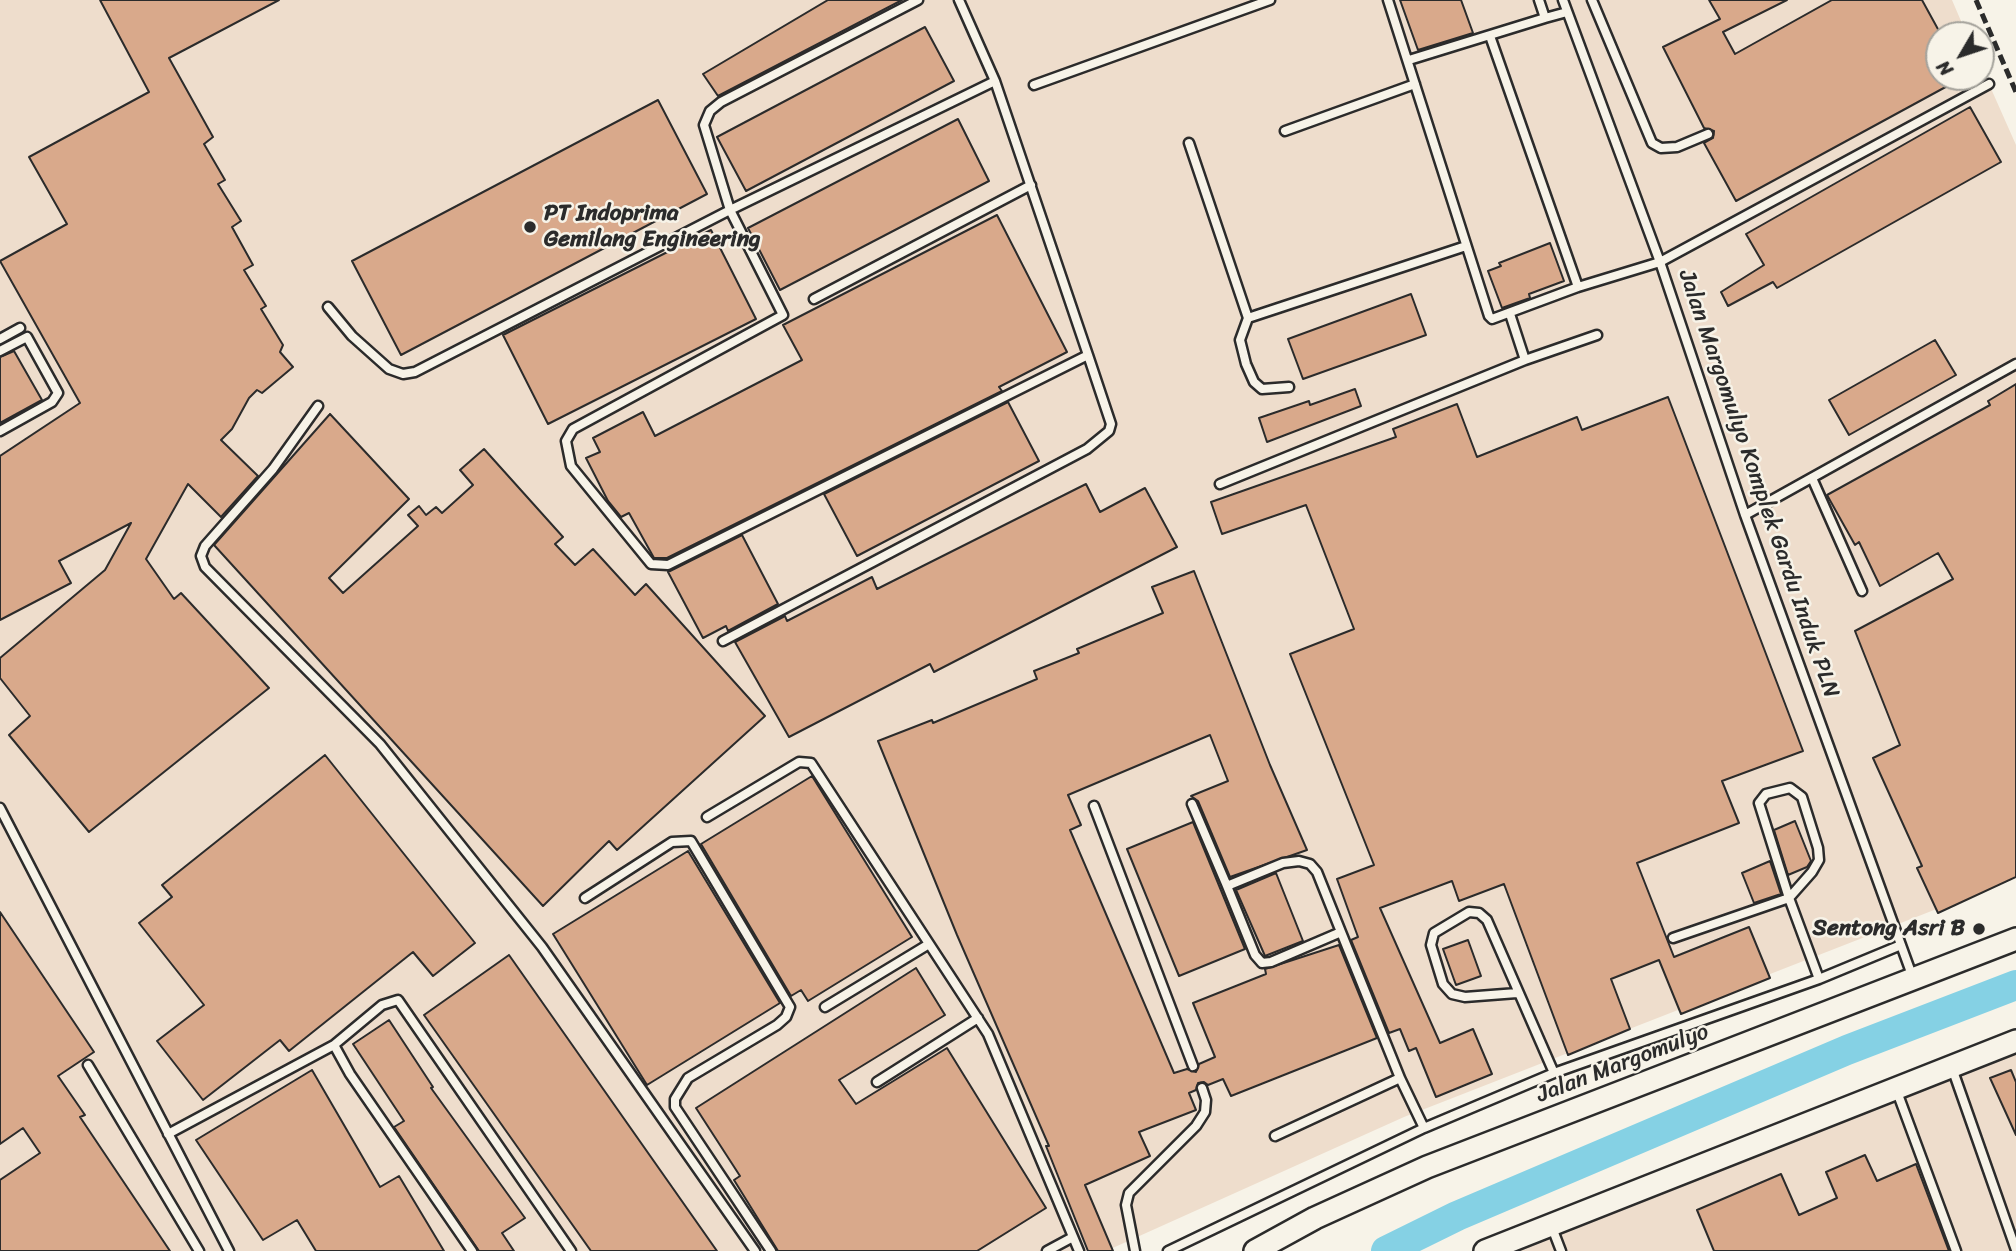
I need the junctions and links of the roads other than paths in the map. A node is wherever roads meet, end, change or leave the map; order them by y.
1 (918, 0) edge
2 (959, 0) edge
3 (1270, 0) edge
4 (1388, 0) edge
5 (1539, 0) edge
6 (1563, 0) edge
7 (1592, 0) edge
8 (1567, 12) junction
9 (1545, 18) junction
10 (1490, 36) junction
11 (1409, 60) junction
12 (995, 81) junction
13 (1415, 84) junction
14 (1034, 85) dead end
15 (1976, 91) edge
16 (1285, 131) dead end
17 (1708, 134) dead end
18 (1189, 143) dead end
19 (1031, 185) junction
20 (730, 210) junction
21 (1466, 246) junction
22 (1660, 261) junction
23 (1578, 287) junction
24 (814, 299) dead end
25 (328, 307) dead end
26 (1510, 314) junction
27 (1248, 318) junction
28 (20, 328) dead end
29 (1597, 335) dead end
30 (0, 339) edge
31 (0, 351) edge
32 (1088, 355) junction
33 (1525, 359) junction
34 (2016, 364) edge
35 (1289, 387) dead end
36 (318, 406) dead end
37 (0, 431) edge
38 (1812, 478) junction
39 (1220, 484) dead end
40 (1745, 515) junction
41 (1862, 591) dead end
42 (723, 641) dead end
43 (1192, 804) dead end
44 (1094, 806) dead end
45 (0, 808) edge
46 (707, 817) dead end
47 (1227, 886) junction
48 (585, 898) dead end
49 (1789, 898) junction
50 (1341, 932) junction
51 (1673, 938) dead end
52 (2016, 939) edge
53 (929, 944) junction
54 (1902, 945) junction
55 (1819, 979) junction
56 (1914, 981) junction
57 (1517, 993) junction
58 (825, 1007) dead end
59 (978, 1018) junction
60 (2016, 1041) edge
61 (334, 1045) junction
62 (89, 1065) dead end
63 (1194, 1066) dead end
64 (1952, 1066) junction
65 (1555, 1073) junction
66 (1400, 1078) junction
67 (877, 1082) dead end
68 (1202, 1088) dead end
69 (1896, 1089) junction
70 (1424, 1128) junction
71 (168, 1134) junction
72 (1275, 1136) dead end
73 (1551, 1225) junction
74 (1073, 1237) junction
75 (2016, 1250) edge
76 (199, 1251) edge
77 (229, 1251) edge
78 (472, 1251) edge
79 (571, 1251) edge
80 (755, 1251) edge
81 (771, 1251) edge
82 (1046, 1251) edge
83 (1079, 1251) edge
84 (1135, 1251) edge
85 (1168, 1251) edge
86 (1255, 1251) edge
87 (1485, 1251) edge
88 (1561, 1251) edge
89 (1956, 1251) edge

1 - 20 lane
2 - 12 lane
3 - 14 lane
4 - 11 lane
5 - 9 lane
6 - 8 lane, Jalan Margomulyo Komplek Gardu Induk PLN
7 - 17 lane
8 - 9 lane
8 - 22 lane, Jalan Margomulyo Komplek Gardu Induk PLN
9 - 10 lane
10 - 11 lane
10 - 23 lane
11 - 13 lane
12 - 19 lane
12 - 20 lane
13 - 16 lane
13 - 21 lane
15 - 22 lane
18 - 27 lane
19 - 24 lane
19 - 32 lane
20 - 25 lane
20 - 32 lane
21 - 26 lane
21 - 27 lane
22 - 23 lane
22 - 40 lane, Jalan Margomulyo Komplek Gardu Induk PLN
23 - 26 lane
26 - 33 lane
27 - 35 lane
28 - 30 lane
29 - 33 lane
31 - 37 lane
32 - 42 lane
33 - 39 lane
34 - 38 lane
36 - 80 lane
38 - 40 lane
38 - 41 lane
40 - 54 lane, Jalan Margomulyo Komplek Gardu Induk PLN
43 - 47 lane
44 - 63 lane
45 - 71 lane
46 - 53 lane
47 - 50 lane
47 - 50 lane
48 - 81 lane
49 - 49 lane
49 - 51 lane
49 - 55 lane
50 - 66 lane
52 - 56 main road, Jalan Margomulyo
53 - 58 lane
53 - 59 lane
54 - 55 lane
54 - 56 lane, Jalan Margomulyo Komplek Gardu Induk PLN
55 - 65 lane
56 - 86 main road, Jalan Margomulyo
57 - 57 lane
57 - 65 lane
59 - 67 lane
59 - 74 lane
60 - 64 main road
61 - 71 lane
61 - 78 lane
61 - 79 lane
62 - 76 lane
64 - 69 main road
64 - 75 lane
65 - 70 lane
66 - 70 lane
66 - 72 lane
68 - 84 lane
69 - 73 main road
69 - 89 lane
70 - 85 lane
71 - 77 lane
73 - 87 main road
73 - 88 lane
74 - 82 lane
74 - 83 lane

